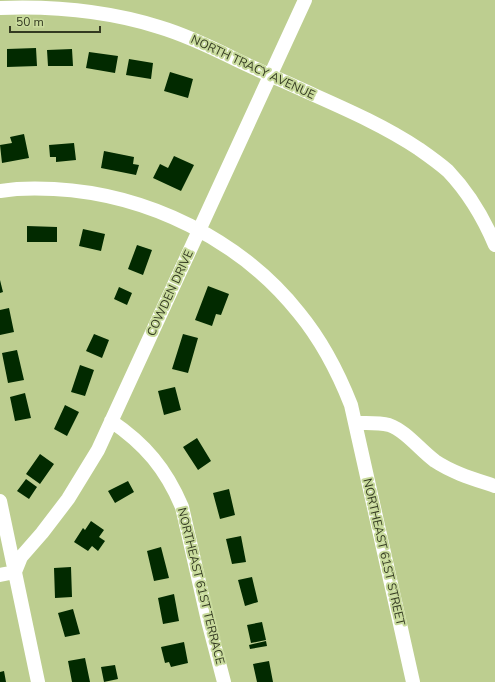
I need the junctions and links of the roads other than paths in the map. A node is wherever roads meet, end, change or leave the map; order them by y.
1 (304, 0) edge
2 (0, 8) edge
3 (270, 75) junction
4 (0, 191) edge
5 (199, 230) junction
6 (495, 245) edge
7 (111, 421) junction
8 (355, 423) junction
9 (495, 486) edge
10 (0, 501) edge
11 (15, 572) junction
12 (0, 574) edge
13 (38, 682) edge
14 (224, 682) edge
15 (413, 682) edge

1 - 3 street, COWDEN DRIVE
2 - 3 street, NORTH TRACY AVENUE
3 - 5 street, COWDEN DRIVE
3 - 6 street, NORTH TRACY AVENUE
4 - 5 street, NORTHEAST 61ST STREET
5 - 7 street, COWDEN DRIVE
5 - 8 street, NORTHEAST 61ST STREET
7 - 11 street, COWDEN DRIVE
7 - 14 street, NORTHEAST 61ST TERRACE
8 - 9 street
8 - 15 street, NORTHEAST 61ST STREET
10 - 11 street
11 - 12 street
11 - 13 street

